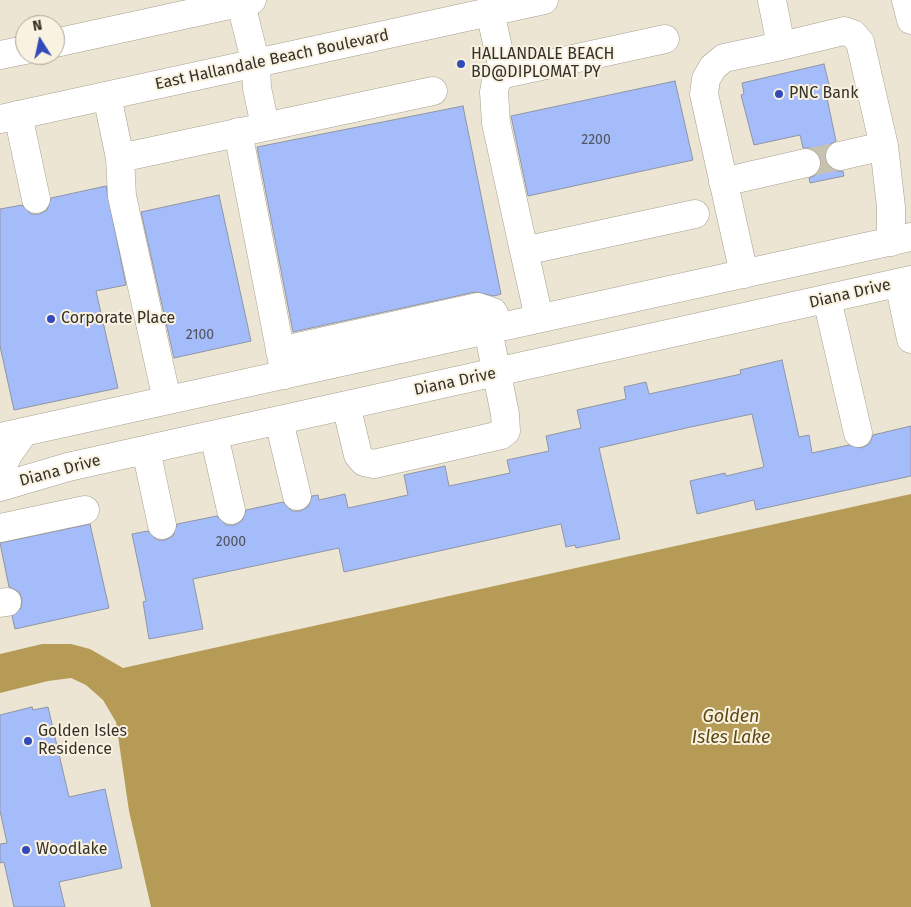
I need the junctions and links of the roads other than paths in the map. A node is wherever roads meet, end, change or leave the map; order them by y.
1 (544, 0) edge
2 (772, 0) edge
3 (906, 0) edge
4 (244, 1) edge
5 (490, 12) junction
6 (911, 20) edge
7 (665, 40) dead end
8 (65, 41) edge
9 (781, 46) junction
10 (15, 52) edge
11 (0, 55) edge
12 (256, 64) junction
13 (504, 74) junction
14 (433, 91) dead end
15 (107, 96) junction
16 (9, 117) edge
17 (265, 126) junction
18 (238, 132) junction
19 (884, 146) junction
20 (840, 156) tunnel mouth
21 (120, 158) junction
22 (806, 163) tunnel mouth
23 (723, 182) junction
24 (36, 199) dead end
25 (695, 214) dead end
26 (901, 239) edge
27 (524, 251) junction
28 (744, 274) junction
29 (905, 282) edge
30 (827, 299) junction
31 (539, 318) junction
32 (495, 329) junction
33 (911, 339) edge
34 (282, 363) junction
35 (497, 372) junction
36 (167, 400) junction
37 (346, 406) junction
38 (279, 420) junction
39 (858, 433) dead end
40 (12, 434) edge
41 (214, 435) junction
42 (146, 450) junction
43 (0, 471) edge
44 (0, 487) edge
45 (296, 496) dead end
46 (85, 510) dead end
47 (230, 510) dead end
48 (162, 525) dead end
49 (0, 528) edge

1 - 5 street, East Hallandale Beach Boulevard
2 - 9 street
3 - 6 street
4 - 8 street
4 - 12 street
5 - 12 street, East Hallandale Beach Boulevard
5 - 13 street
7 - 13 street
9 - 19 street
9 - 23 street
10 - 11 street
12 - 15 street, East Hallandale Beach Boulevard
12 - 17 street
13 - 27 street
14 - 17 street
15 - 16 street, East Hallandale Beach Boulevard
15 - 21 street
16 - 24 street
17 - 18 street
18 - 21 street
18 - 34 street
19 - 20 street
19 - 26 street
21 - 36 street
22 - 23 street
23 - 28 street
25 - 27 street
26 - 28 street
27 - 31 street
28 - 31 street
29 - 30 street, Diana Drive
29 - 33 street
30 - 35 street, Diana Drive
30 - 39 street
31 - 32 street
32 - 34 street
32 - 35 street
34 - 36 street
35 - 37 street, Diana Drive
35 - 37 street
36 - 40 street
37 - 38 street, Diana Drive
38 - 41 street, Diana Drive
38 - 45 street
40 - 43 street
41 - 42 street, Diana Drive
41 - 47 street
42 - 44 street, Diana Drive
42 - 48 street
46 - 49 street

